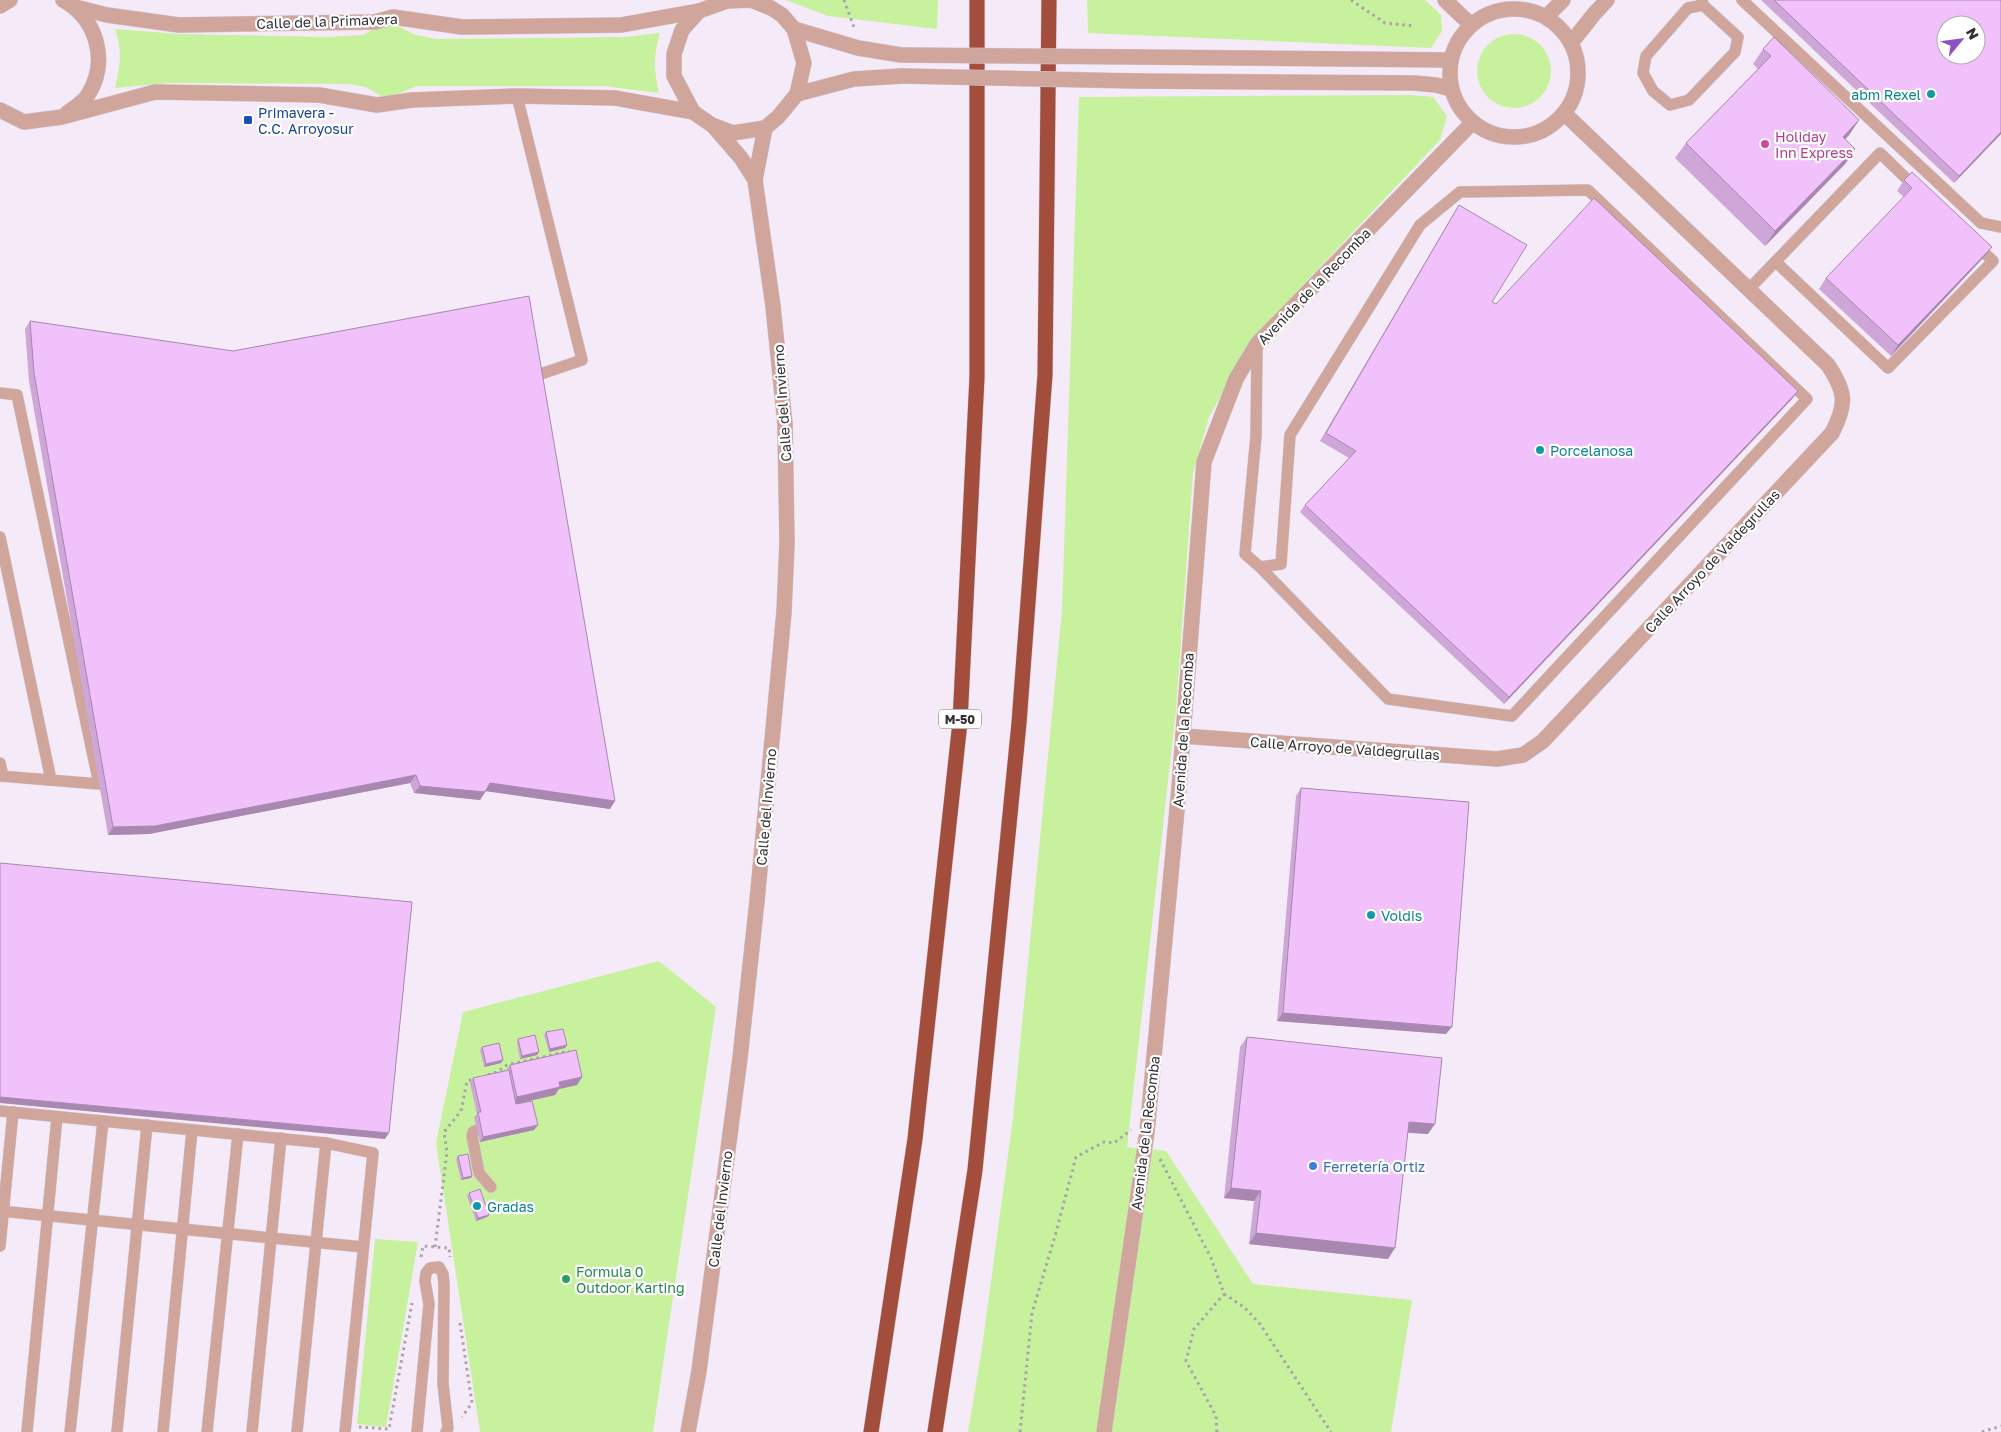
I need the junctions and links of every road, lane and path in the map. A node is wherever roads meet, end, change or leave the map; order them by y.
1 (10, 0) edge
2 (844, 0) edge
3 (977, 0) edge
4 (1049, 0) edge
5 (1351, 0) edge
6 (1445, 0) edge
7 (1564, 0) edge
8 (1607, 0) edge
9 (1742, 0) edge
10 (727, 1) edge
11 (1702, 2) edge
12 (69, 3) edge
13 (770, 4) edge
14 (0, 6) edge
15 (700, 11) junction
16 (1546, 17) junction
17 (1471, 25) junction
18 (1414, 26) dead end
19 (794, 30) junction
20 (857, 34) dead end
21 (1571, 43) junction
22 (1449, 60) junction
23 (1451, 89) junction
24 (797, 94) junction
25 (517, 96) junction
26 (0, 110) edge
27 (693, 112) junction
28 (1565, 114) junction
29 (62, 117) junction
30 (1472, 123) junction
31 (712, 125) junction
32 (764, 128) junction
33 (755, 180) junction
34 (1922, 194) edge
35 (2001, 227) edge
36 (1965, 234) edge
37 (1776, 262) junction
38 (1749, 289) junction
39 (1257, 344) junction
40 (518, 381) edge
41 (0, 393) edge
42 (0, 537) edge
43 (1260, 567) junction
44 (1183, 736) junction
45 (0, 763) edge
46 (1, 776) edge
47 (51, 780) junction
48 (0, 1111) edge
49 (13, 1112) junction
50 (57, 1117) junction
51 (103, 1121) junction
52 (147, 1125) junction
53 (192, 1130) junction
54 (477, 1130) dead end
55 (1131, 1130) dead end
56 (238, 1134) junction
57 (281, 1138) junction
58 (326, 1143) junction
59 (1156, 1152) dead end
60 (492, 1187) dead end
61 (2, 1212) edge
62 (47, 1216) junction
63 (93, 1220) junction
64 (137, 1225) junction
65 (182, 1229) junction
66 (227, 1234) junction
67 (271, 1238) junction
68 (316, 1243) junction
69 (0, 1246) edge
70 (363, 1247) junction
71 (450, 1258) dead end
72 (419, 1266) dead end
73 (414, 1294) dead end
74 (1224, 1294) junction
75 (459, 1316) dead end
76 (460, 1420) dead end
77 (2001, 1426) edge
78 (349, 1429) edge
79 (28, 1432) edge
80 (70, 1432) edge
81 (117, 1432) edge
82 (163, 1432) edge
83 (207, 1432) edge
84 (252, 1432) edge
85 (297, 1432) edge
86 (417, 1432) edge
87 (446, 1432) edge
88 (688, 1432) edge
89 (871, 1432) edge
90 (935, 1432) edge
91 (1020, 1432) edge
92 (1104, 1432) edge
93 (1218, 1432) edge
94 (1331, 1432) edge
95 (1982, 1432) edge

1 - 14 street
2 - 20 path
3 - 89 highway, M-50
4 - 90 highway
5 - 18 path
6 - 17 street
7 - 16 street
8 - 21 street
9 - 35 lane
10 - 13 street
10 - 15 street
11 - 11 lane
12 - 15 street, Calle de la Primavera
12 - 29 street
13 - 19 street
15 - 27 street
16 - 17 street
16 - 21 street
17 - 22 street
19 - 22 street, bridge
19 - 24 street
21 - 28 street
22 - 23 street
23 - 24 street, bridge
23 - 30 street
24 - 32 street
25 - 27 street
25 - 29 street
25 - 40 lane
26 - 29 street
27 - 31 street
28 - 30 street
28 - 38 street, Calle Arroyo de Valdegrullas
30 - 39 street, Avenida de la Recomba
31 - 32 street
31 - 33 street
32 - 33 street
33 - 88 street, Calle del Invierno
34 - 37 lane
36 - 37 lane
37 - 38 lane
38 - 44 street, Calle Arroyo de Valdegrullas
39 - 43 lane
39 - 44 street, Avenida de la Recomba
41 - 47 lane
42 - 47 lane
43 - 43 lane
44 - 92 street, Avenida de la Recomba
45 - 46 lane
46 - 47 lane
48 - 49 lane
49 - 50 lane
49 - 61 lane
50 - 51 lane
50 - 62 lane
51 - 52 lane
51 - 63 lane
52 - 53 lane
52 - 64 lane
53 - 56 lane
53 - 65 lane
54 - 60 lane
55 - 91 path
56 - 57 lane
56 - 66 lane
57 - 58 lane
57 - 67 lane
58 - 68 lane
58 - 70 lane
59 - 74 path
61 - 62 lane
61 - 69 lane
62 - 63 lane
62 - 79 lane
63 - 64 lane
63 - 80 lane
64 - 65 lane
64 - 81 lane
65 - 66 lane
65 - 82 lane
66 - 67 lane
66 - 83 lane
67 - 68 lane
67 - 84 lane
68 - 70 lane
68 - 85 lane
70 - 78 lane
71 - 72 path
73 - 78 path
74 - 93 path
74 - 94 path
75 - 76 path
77 - 95 path
86 - 87 lane

